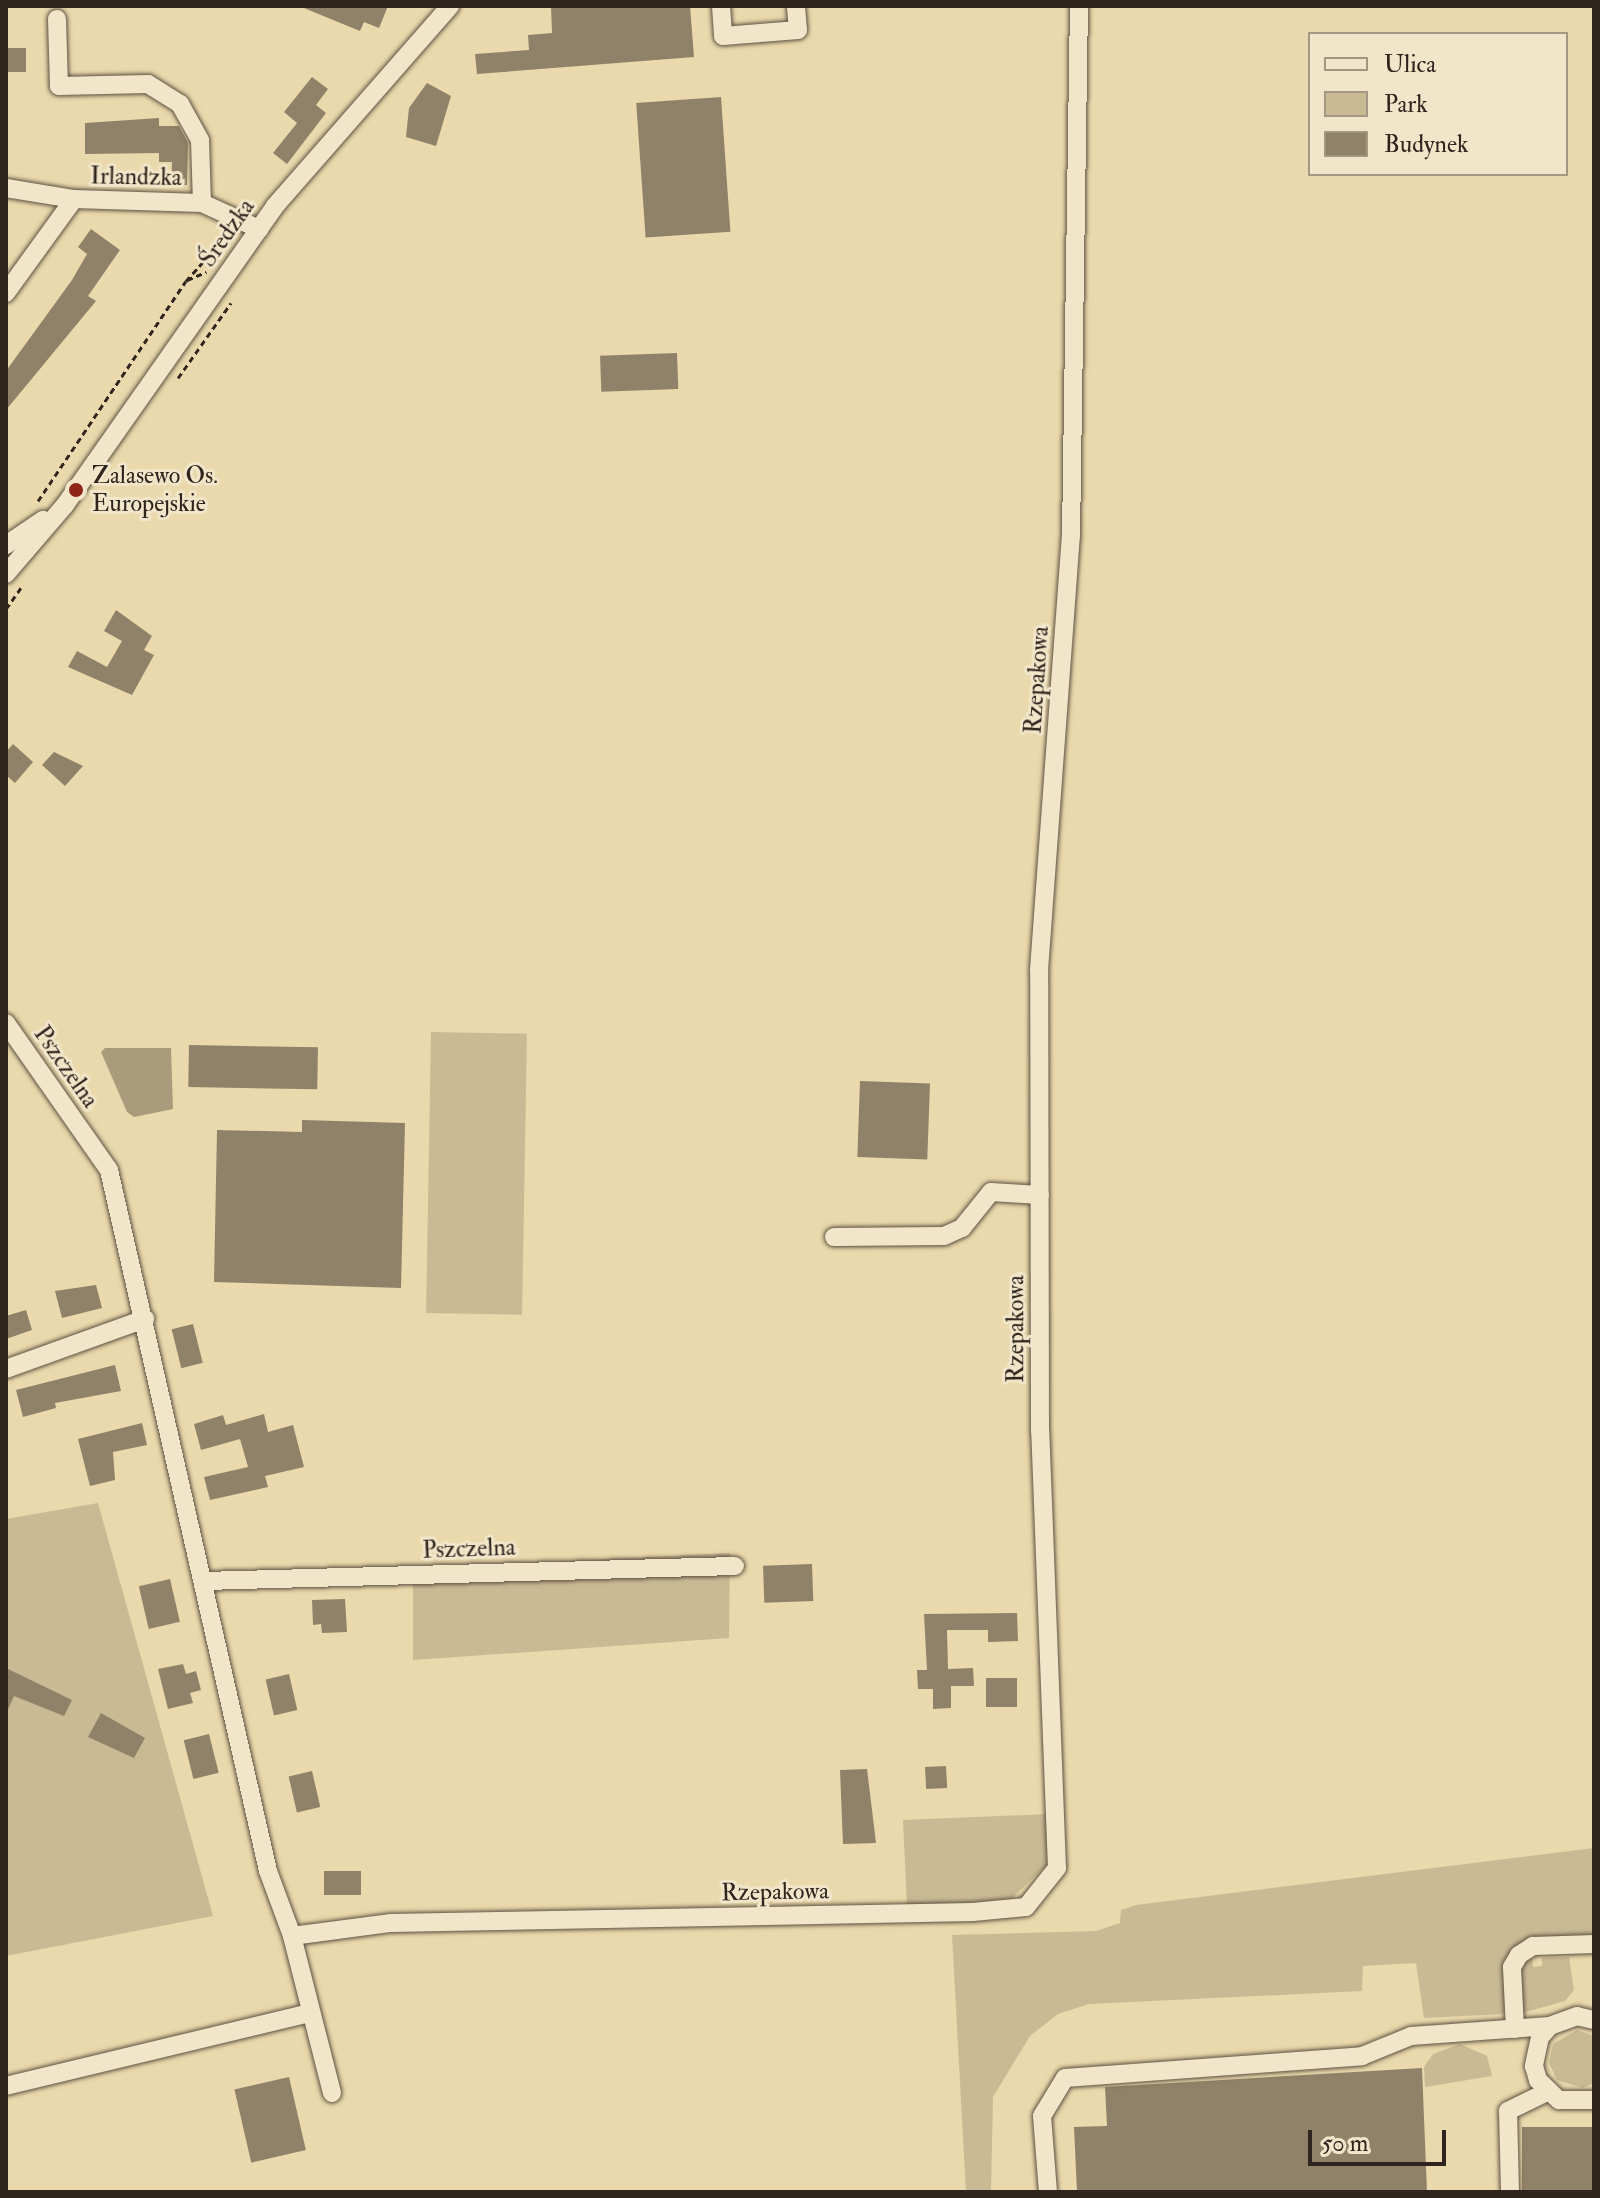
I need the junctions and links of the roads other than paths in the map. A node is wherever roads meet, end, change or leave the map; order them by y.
1 (450, 6) edge
2 (721, 6) edge
3 (796, 6) edge
4 (1079, 6) edge
5 (57, 19) dead end
6 (6, 188) edge
7 (74, 199) junction
8 (202, 203) junction
9 (259, 229) junction
10 (6, 293) edge
11 (65, 505) junction
12 (6, 545) edge
13 (6, 574) edge
14 (6, 1023) edge
15 (1040, 1195) junction
16 (834, 1237) dead end
17 (145, 1319) junction
18 (6, 1369) edge
19 (735, 1566) dead end
20 (204, 1581) junction
21 (292, 1936) junction
22 (1594, 1944) edge
23 (310, 2013) junction
24 (1594, 2020) edge
25 (1550, 2026) junction
26 (1515, 2029) junction
27 (6, 2086) edge
28 (1547, 2092) junction
29 (332, 2093) dead end
30 (1594, 2100) edge
31 (1048, 2192) edge
32 (1510, 2192) edge

1 - 9 street, Średzka
2 - 3 street
4 - 15 street, Rzepakowa
5 - 8 street
6 - 7 street
7 - 8 street, Irlandzka
7 - 10 street, Irlandzka
8 - 9 street, Irlandzka
9 - 11 street, Średzka
11 - 12 street, Średzka
11 - 13 street, Średzka
14 - 17 street, Pszczelna
15 - 16 street
15 - 21 street, Rzepakowa
17 - 18 street
17 - 20 street, Pszczelna
19 - 20 street, Pszczelna
20 - 21 street, Pszczelna
21 - 23 street, Pszczelna
22 - 26 street
23 - 27 street
23 - 29 street, Pszczelna
24 - 25 street
25 - 26 street
25 - 28 street
26 - 31 street
28 - 30 street
28 - 32 street

